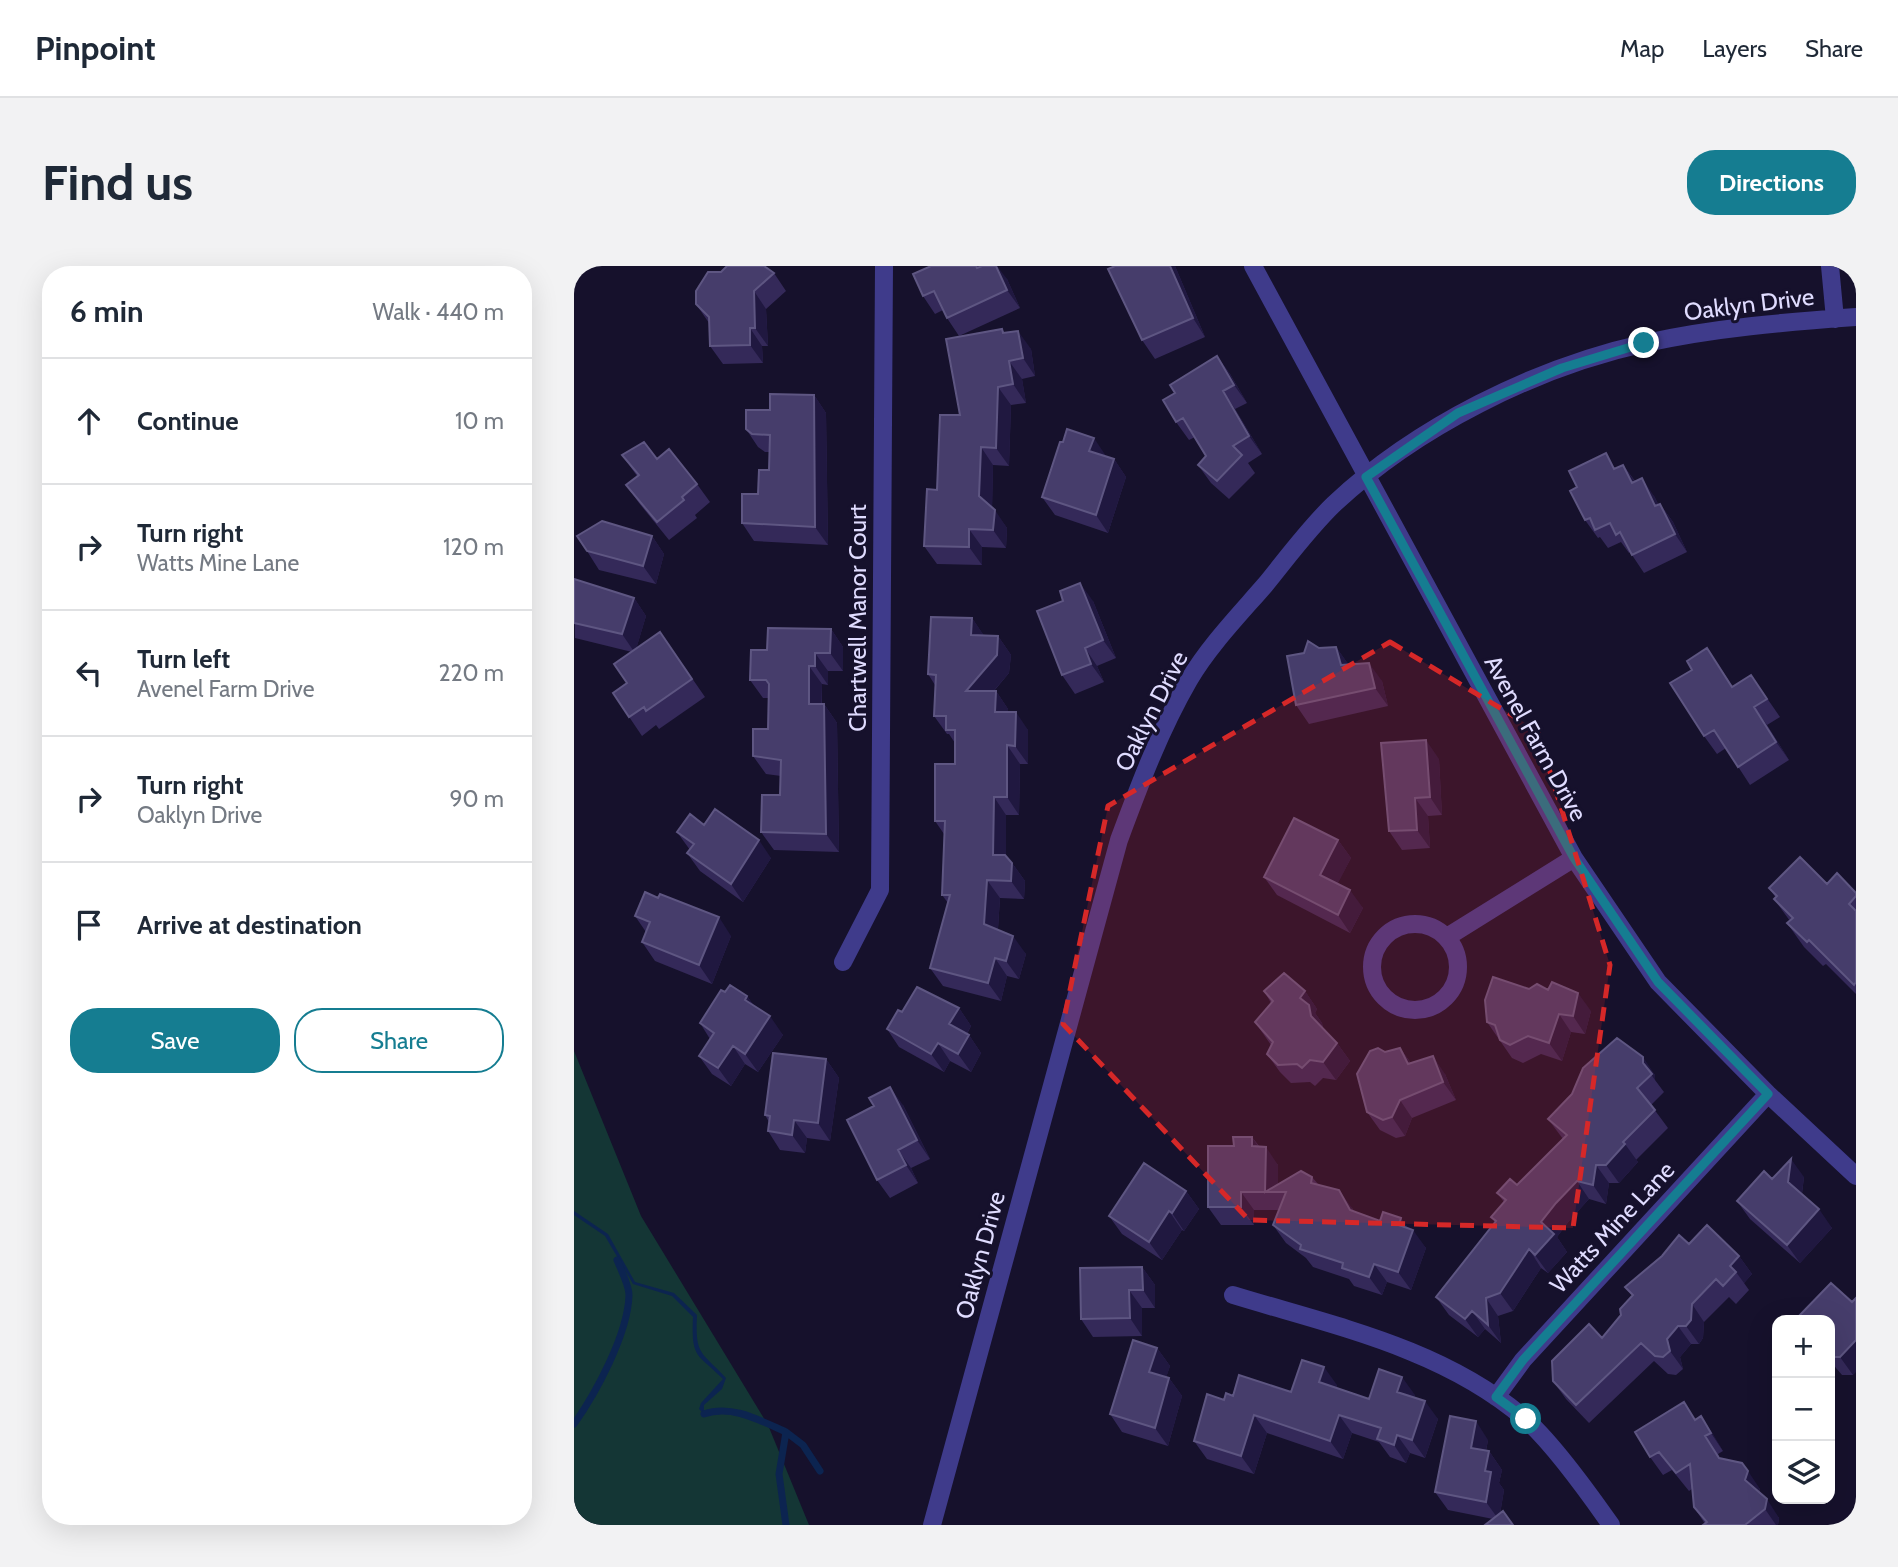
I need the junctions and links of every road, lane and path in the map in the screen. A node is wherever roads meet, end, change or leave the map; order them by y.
1 (884, 266) edge
2 (1253, 266) edge
3 (1830, 266) edge
4 (1856, 317) edge
5 (1835, 319) junction
6 (1366, 477) junction
7 (1574, 858) junction
8 (1447, 937) junction
9 (843, 962) dead end
10 (1768, 1094) junction
11 (1856, 1176) edge
12 (1233, 1295) dead end
13 (1496, 1397) junction
14 (932, 1525) edge
15 (1611, 1525) edge

1 - 9 street, Chartwell Manor Court
2 - 6 street, Avenel Farm Drive
3 - 5 street
4 - 5 street, Oaklyn Drive
5 - 6 street, Oaklyn Drive
6 - 7 street, Avenel Farm Drive
6 - 14 street, Oaklyn Drive
7 - 8 street
7 - 10 street, Avenel Farm Drive
8 - 8 street
10 - 11 street, Avenel Farm Drive
10 - 13 street, Watts Mine Lane
12 - 13 street
13 - 15 street

